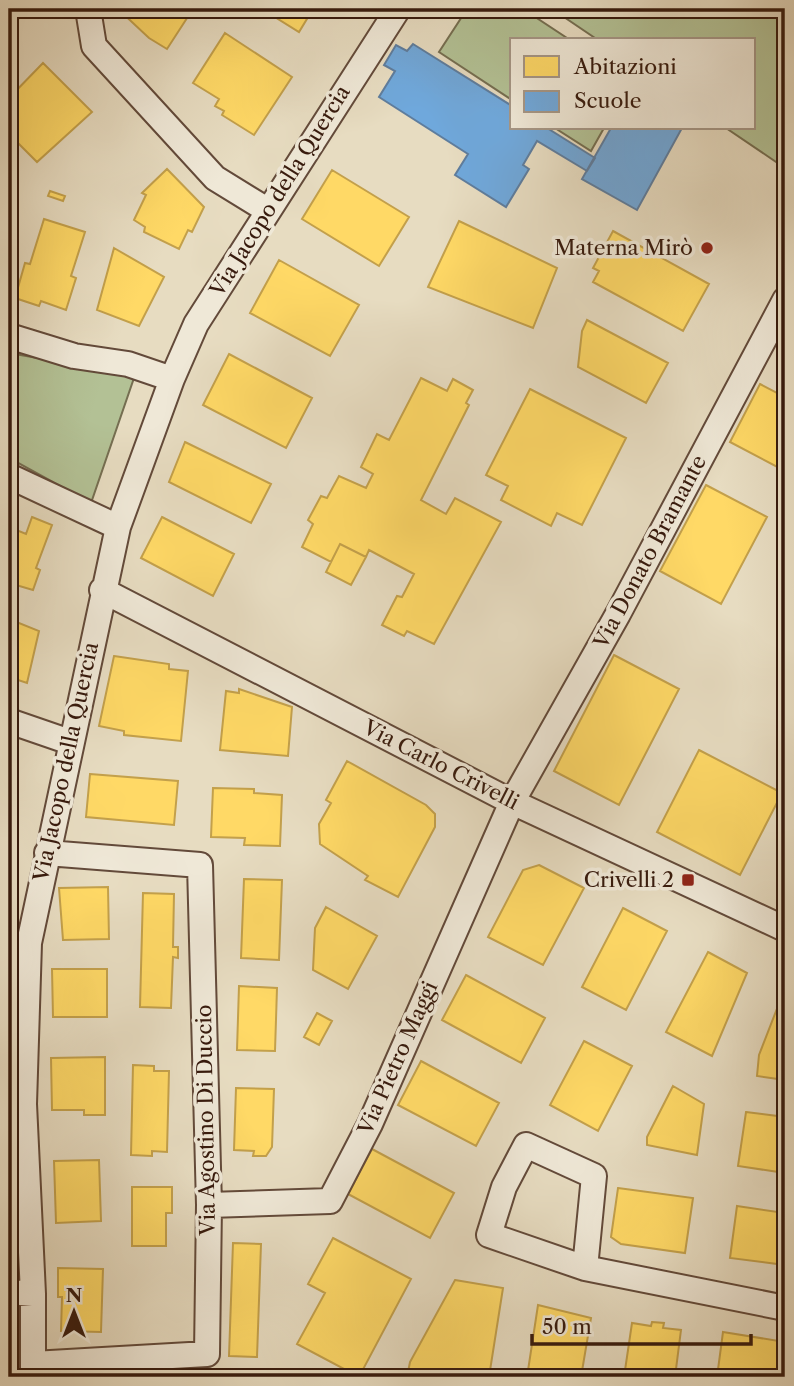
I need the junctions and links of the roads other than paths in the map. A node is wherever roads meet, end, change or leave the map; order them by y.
1 (88, 9) edge
2 (398, 9) edge
3 (267, 209) junction
4 (785, 300) edge
5 (9, 336) edge
6 (172, 379) junction
7 (9, 476) edge
8 (118, 527) junction
9 (102, 590) junction
10 (9, 721) edge
11 (70, 742) junction
12 (512, 802) junction
13 (47, 853) junction
14 (785, 929) edge
15 (19, 941) edge
16 (17, 1101) edge
17 (209, 1205) junction
18 (585, 1268) junction
19 (21, 1293) edge
20 (785, 1308) edge
21 (33, 1371) edge

1 - 3 street
2 - 3 street, Via Jacopo della Quercia
3 - 6 street, Via Jacopo della Quercia
4 - 12 street, Via Donato Bramante
5 - 6 street
6 - 8 street, Via Jacopo della Quercia
7 - 8 street
8 - 9 street, Via Jacopo della Quercia
9 - 11 street, Via Jacopo della Quercia
9 - 12 street, Via Carlo Crivelli
10 - 11 street
11 - 13 street, Via Jacopo della Quercia
12 - 14 street, Via Carlo Crivelli
12 - 17 street, Via Pietro Maggi
13 - 15 street, Via Jacopo della Quercia
13 - 17 street, Via Agostino Di Duccio
15 - 16 street, Via Jacopo della Quercia
16 - 19 street, Via Jacopo della Quercia
17 - 21 street, Via Agostino Di Duccio
18 - 18 street
18 - 20 street
19 - 21 street, Via Jacopo della Quercia

